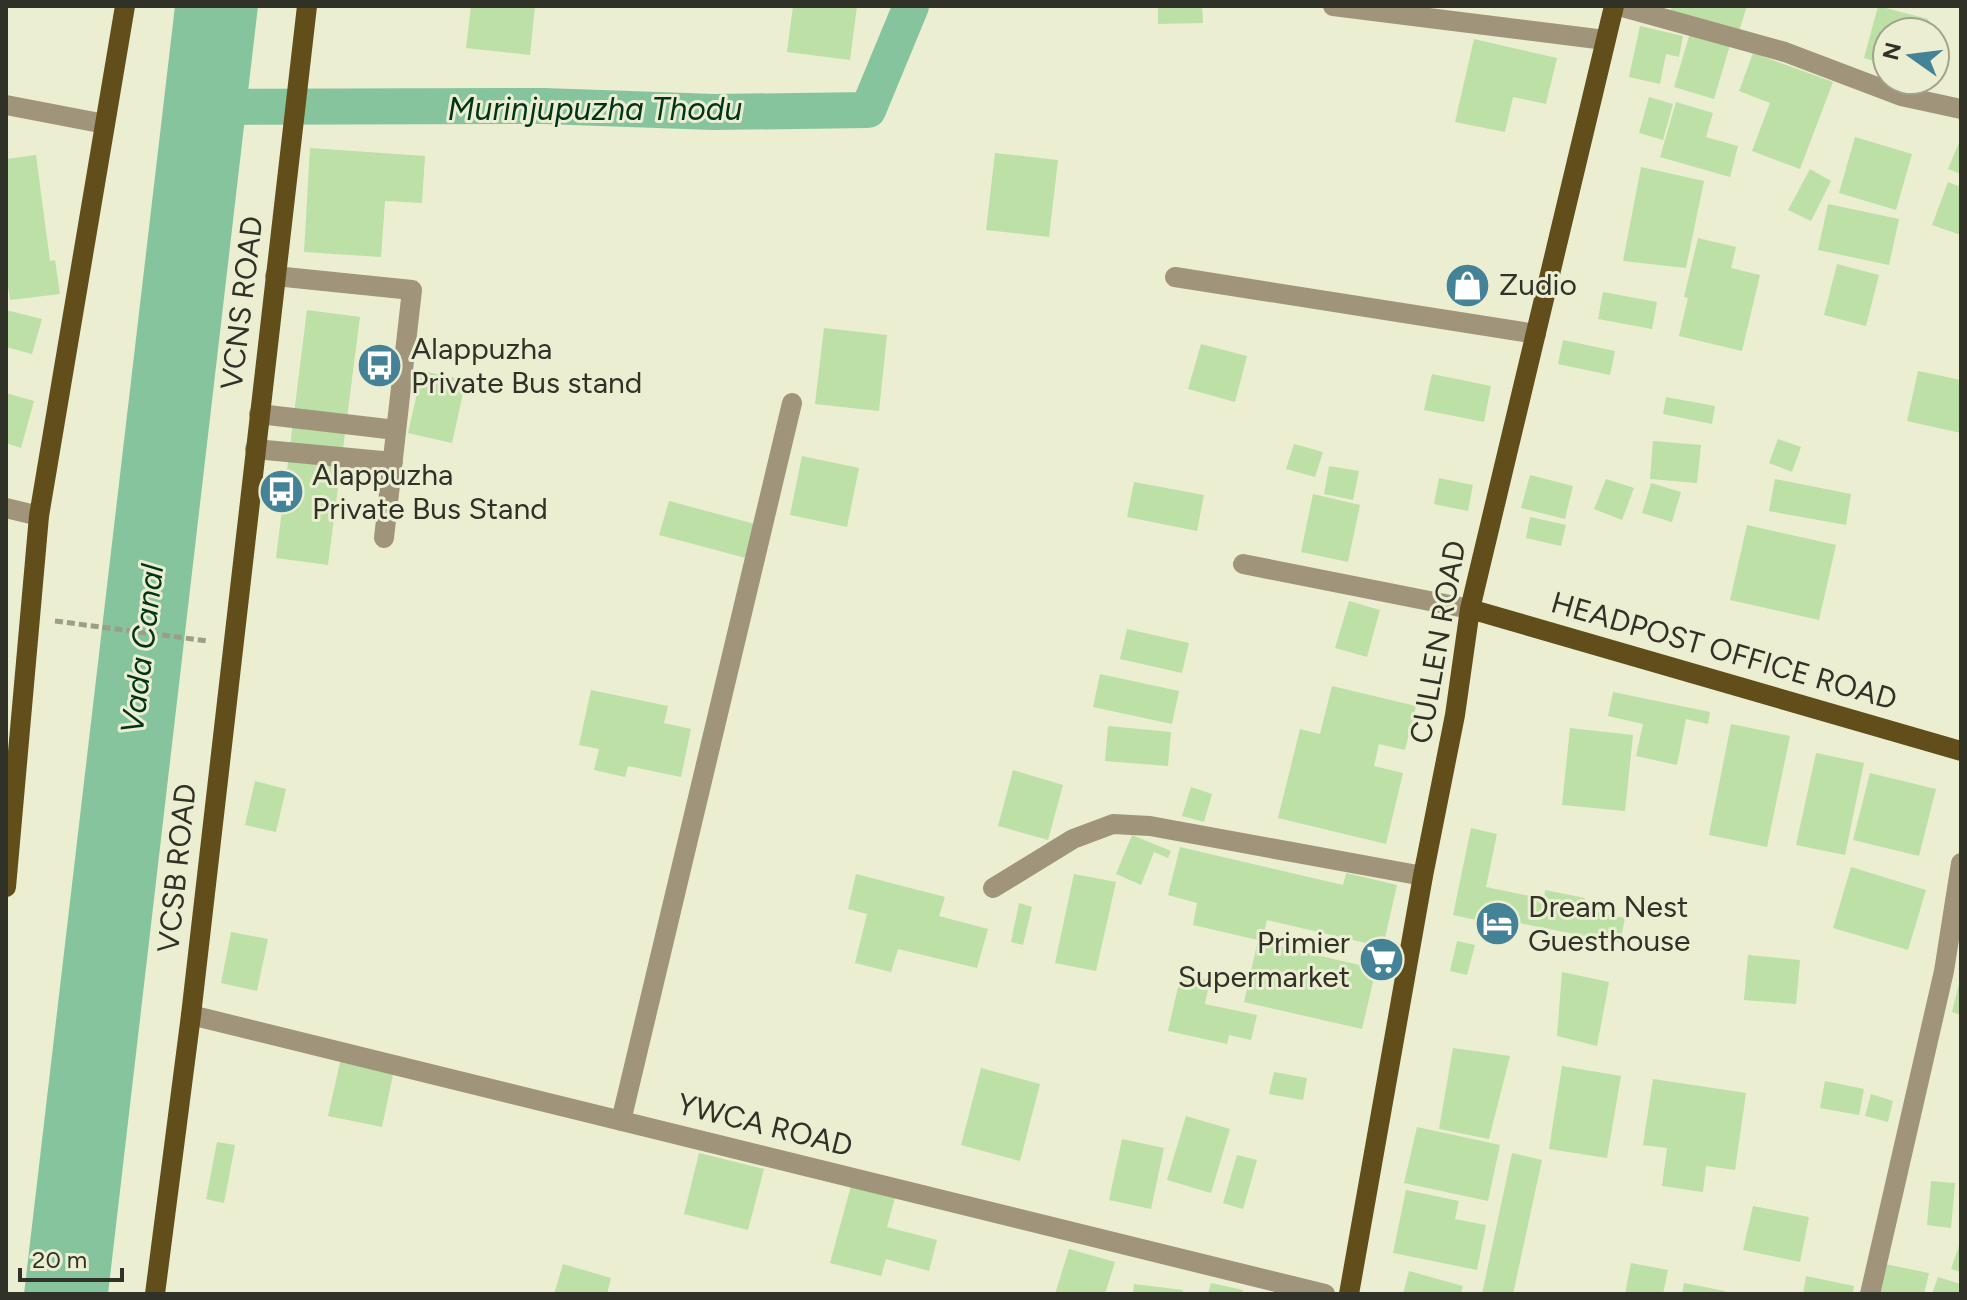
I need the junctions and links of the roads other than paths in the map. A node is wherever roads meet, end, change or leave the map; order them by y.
1 (125, 6) edge
2 (307, 6) edge
3 (1333, 6) edge
4 (1616, 6) edge
5 (1605, 40) junction
6 (6, 105) edge
7 (1961, 109) edge
8 (105, 124) junction
9 (275, 276) junction
10 (1175, 277) dead end
11 (1536, 334) junction
12 (792, 403) dead end
13 (259, 414) junction
14 (396, 430) junction
15 (255, 449) junction
16 (393, 462) junction
17 (6, 508) edge
18 (39, 516) junction
19 (384, 538) dead end
20 (1243, 564) dead end
21 (1470, 609) junction
22 (1961, 751) edge
23 (1961, 863) edge
24 (1423, 876) junction
25 (6, 887) edge
26 (993, 888) dead end
27 (191, 1015) junction
28 (621, 1121) junction
29 (155, 1294) edge
30 (1325, 1294) edge
31 (1349, 1294) edge
32 (1870, 1294) edge

1 - 8 main road
2 - 9 main road, VCNS ROAD
3 - 5 street
4 - 5 main road, CULLEN ROAD
4 - 7 street
5 - 11 main road, CULLEN ROAD
6 - 8 street
8 - 18 main road
9 - 13 main road, VCNS ROAD
9 - 14 street
10 - 11 street
11 - 21 main road, CULLEN ROAD
12 - 28 street
13 - 14 street
13 - 15 main road, VCNS ROAD
14 - 16 street
15 - 16 street
15 - 27 main road, VCSB ROAD
16 - 19 street
17 - 18 street
18 - 25 main road
20 - 21 street
21 - 22 main road, HEADPOST OFFICE ROAD
21 - 24 main road, CULLEN ROAD
23 - 32 street
24 - 26 street
24 - 31 main road, CULLEN ROAD
27 - 28 street, YWCA ROAD
27 - 29 main road, VCSB ROAD
28 - 30 street, YWCA ROAD

